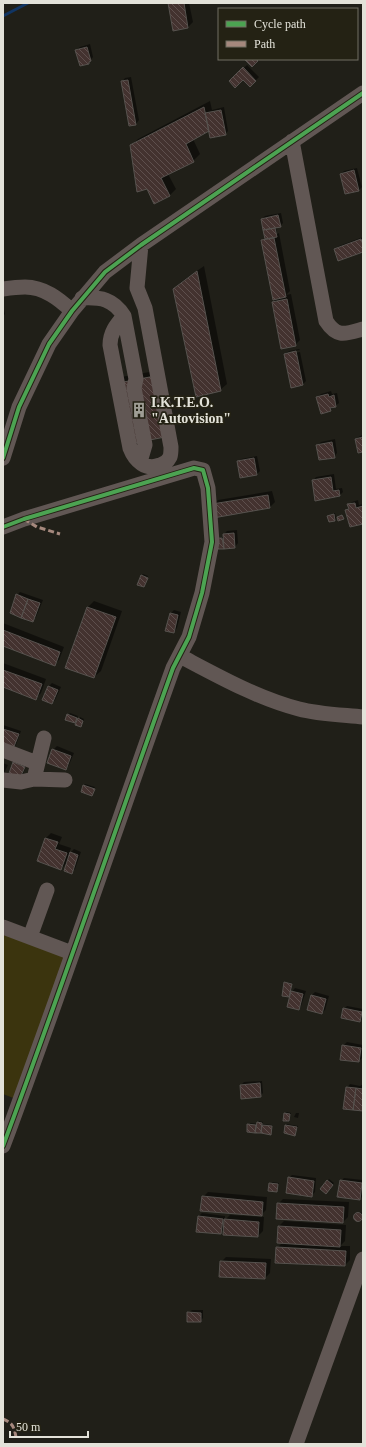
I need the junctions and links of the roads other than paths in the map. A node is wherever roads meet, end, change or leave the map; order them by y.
1 (363, 93) edge
2 (292, 141) junction
3 (141, 245) junction
4 (3, 289) edge
5 (82, 298) junction
6 (72, 311) junction
7 (124, 316) junction
8 (363, 329) edge
9 (152, 347) junction
10 (131, 351) junction
11 (3, 458) edge
12 (140, 462) junction
13 (3, 527) edge
14 (180, 656) junction
15 (363, 717) edge
16 (44, 738) dead end
17 (3, 750) edge
18 (38, 763) junction
19 (34, 779) junction
20 (3, 780) edge
21 (65, 780) dead end
22 (47, 890) dead end
23 (3, 927) edge
24 (30, 937) junction
25 (72, 953) junction
26 (3, 1146) edge
27 (363, 1259) edge
28 (296, 1444) edge

1 - 2 street
2 - 3 street
2 - 8 street
3 - 5 street
3 - 9 street
4 - 6 street
5 - 6 street
5 - 7 street
6 - 11 street
7 - 10 street
7 - 12 street
9 - 10 street
9 - 12 street
10 - 12 street
13 - 14 street
14 - 15 street
14 - 25 street
16 - 18 street
17 - 18 street
18 - 19 street
19 - 20 street
19 - 21 street
22 - 24 street
23 - 24 street
24 - 25 street
25 - 26 street
27 - 28 street

